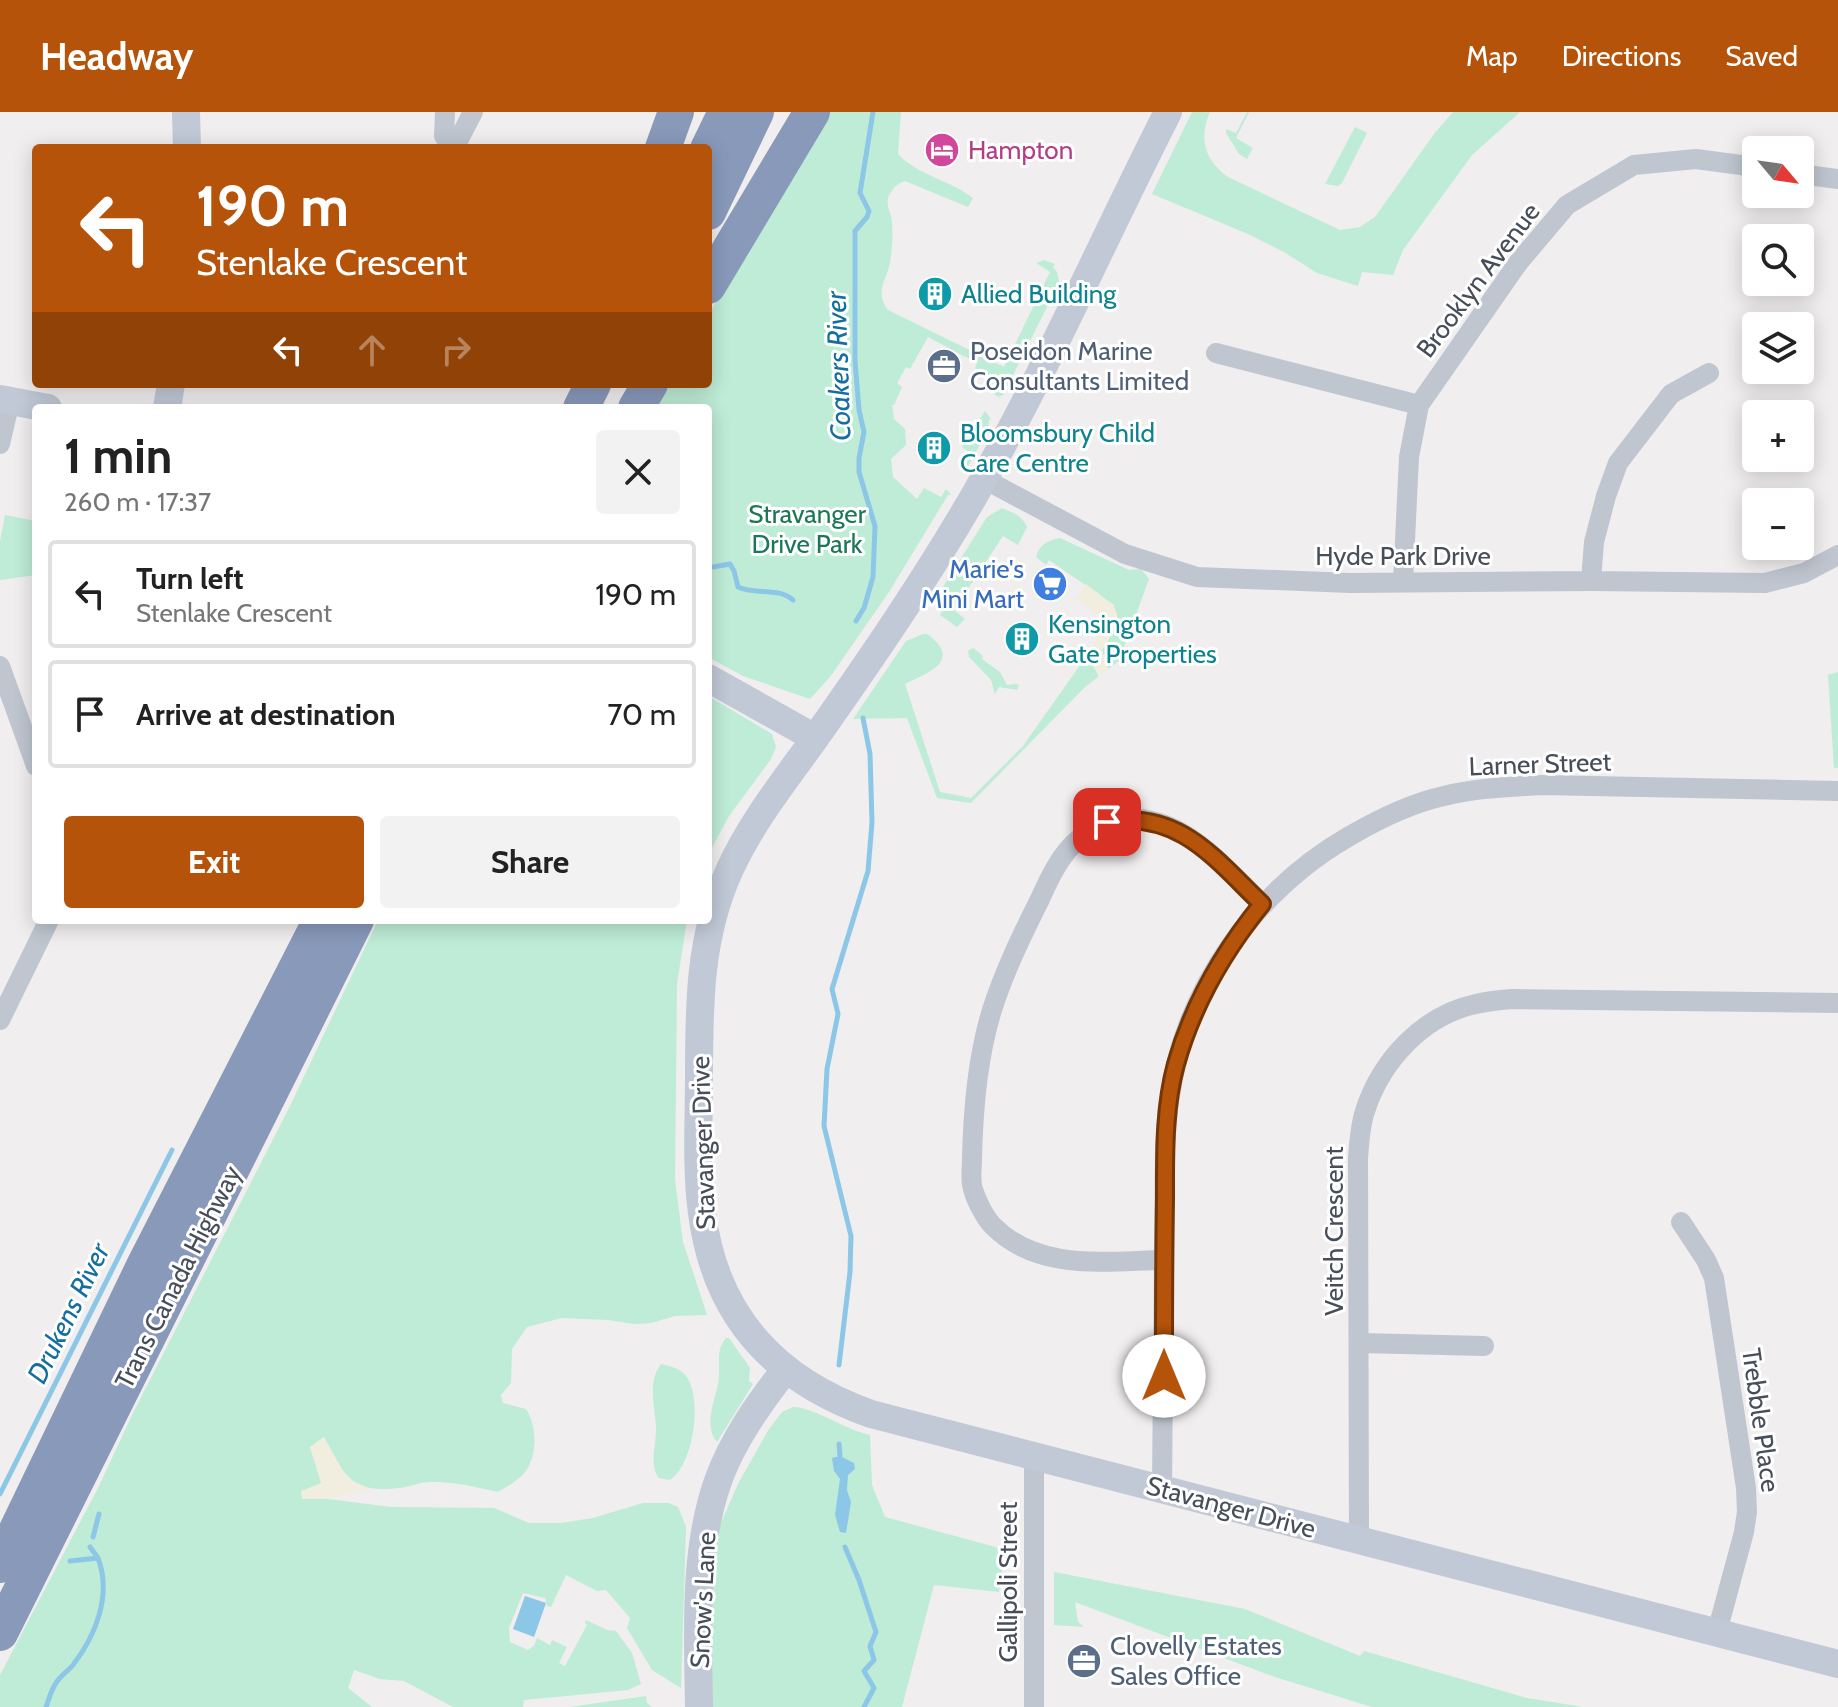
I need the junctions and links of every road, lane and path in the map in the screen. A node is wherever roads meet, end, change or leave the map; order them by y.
1 (186, 112) edge
2 (445, 112) edge
3 (473, 112) edge
4 (676, 112) edge
5 (726, 112) edge
6 (756, 112) edge
7 (812, 112) edge
8 (1168, 112) edge
9 (187, 144) edge
10 (664, 144) edge
11 (710, 144) edge
12 (1742, 165) edge
13 (1814, 176) edge
14 (1838, 179) edge
15 (712, 204) edge
16 (712, 279) edge
17 (1216, 353) dead end
18 (1709, 373) dead end
19 (5, 400) edge
20 (32, 405) edge
21 (1419, 405) junction
22 (0, 444) edge
23 (984, 479) junction
24 (1838, 555) edge
25 (1591, 581) junction
26 (1403, 582) junction
27 (0, 666) edge
28 (712, 680) edge
29 (815, 738) junction
30 (32, 755) edge
31 (1838, 791) edge
32 (1262, 904) junction
33 (47, 924) edge
34 (319, 924) edge
35 (354, 924) edge
36 (712, 924) edge
37 (712, 924) edge
38 (1838, 1003) edge
39 (0, 1020) edge
40 (1681, 1222) dead end
41 (1164, 1260) junction
42 (1360, 1343) junction
43 (1484, 1346) dead end
44 (785, 1370) junction
45 (1034, 1458) junction
46 (1162, 1489) junction
47 (1359, 1540) junction
48 (0, 1565) edge
49 (1717, 1632) junction
50 (0, 1633) edge
51 (1838, 1664) edge
52 (699, 1707) edge
53 (1034, 1707) edge

1 - 9 street
2 - 3 street
4 - 10 highway
5 - 11 highway
6 - 15 highway
7 - 16 highway
8 - 23 street, Stavanger Drive
12 - 21 street, Brooklyn Avenue
13 - 14 street
17 - 21 street
18 - 25 street
19 - 20 street
19 - 22 street
21 - 26 street, Brooklyn Avenue
23 - 26 street, Hyde Park Drive
23 - 29 street, Stavanger Drive
24 - 25 street, Hyde Park Drive
25 - 26 street, Hyde Park Drive
27 - 30 street
28 - 29 street
29 - 37 street, Stavanger Drive
31 - 32 street, Larner Street
32 - 41 street, Larner Street
32 - 41 street
33 - 39 street
34 - 48 highway, Trans Canada Highway
35 - 50 highway, Trans Canada Highway
36 - 44 street, Stavanger Drive
38 - 42 street, Veitch Crescent
40 - 49 street, Trebble Place
41 - 46 street, Larner Street
42 - 43 street
42 - 47 street, Veitch Crescent
44 - 45 street, Stavanger Drive
44 - 52 street, Snow's Lane
45 - 46 street, Stavanger Drive
45 - 53 street, Gallipoli Street
46 - 47 street, Stavanger Drive
47 - 49 street, Stavanger Drive
49 - 51 street, Stavanger Drive

